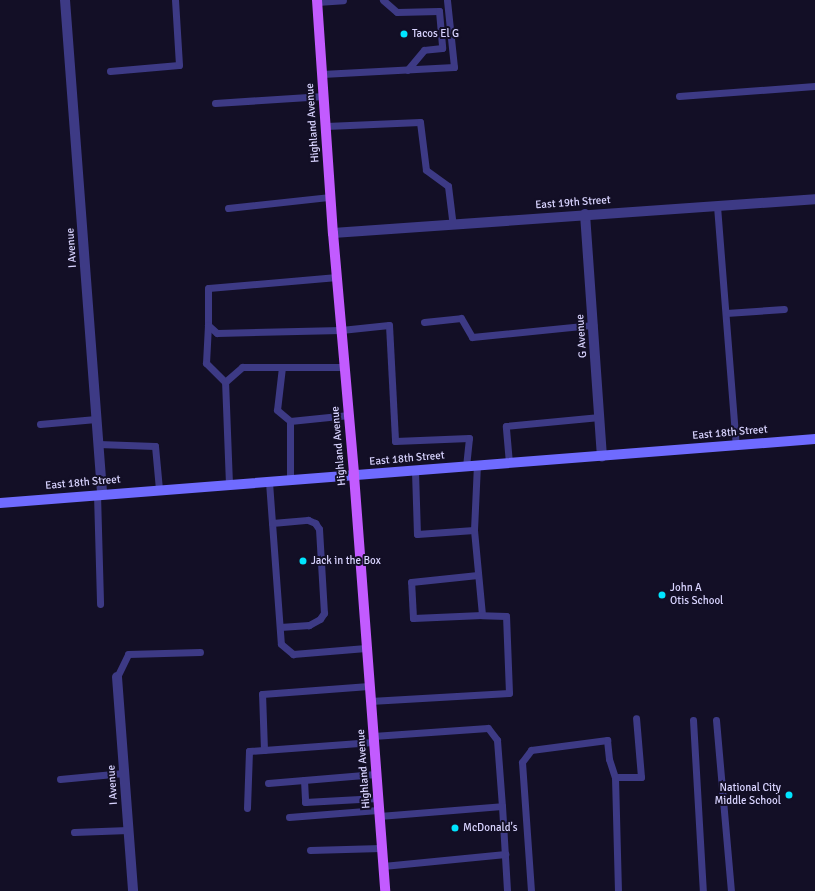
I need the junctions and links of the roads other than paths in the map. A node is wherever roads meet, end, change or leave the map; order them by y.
1 (65, 0) edge
2 (175, 0) edge
3 (343, 0) edge
4 (383, 0) edge
5 (447, 0) edge
6 (317, 1) edge
7 (407, 70) junction
8 (110, 71) dead end
9 (322, 74) junction
10 (815, 86) edge
11 (324, 96) junction
12 (679, 96) dead end
13 (215, 102) dead end
14 (326, 126) junction
15 (330, 197) junction
16 (815, 199) edge
17 (717, 206) junction
18 (228, 208) dead end
19 (585, 214) junction
20 (453, 224) junction
21 (333, 232) junction
22 (337, 277) junction
23 (784, 309) dead end
24 (726, 313) junction
25 (424, 322) dead end
26 (208, 325) junction
27 (593, 325) junction
28 (341, 330) junction
29 (282, 367) junction
30 (345, 367) junction
31 (225, 382) junction
32 (349, 415) junction
33 (600, 417) junction
34 (96, 419) junction
35 (290, 421) junction
36 (40, 424) dead end
37 (815, 439) edge
38 (98, 444) junction
39 (736, 445) junction
40 (602, 456) junction
41 (510, 463) junction
42 (466, 466) junction
43 (477, 466) junction
44 (415, 471) junction
45 (354, 475) junction
46 (290, 480) junction
47 (270, 482) junction
48 (229, 484) junction
49 (159, 489) junction
50 (99, 494) junction
51 (0, 503) edge
52 (272, 523) junction
53 (474, 530) junction
54 (478, 575) junction
55 (100, 604) dead end
56 (482, 616) junction
57 (280, 627) junction
58 (366, 648) junction
59 (200, 652) dead end
60 (117, 677) joint
61 (369, 686) junction
62 (370, 701) junction
63 (636, 718) dead end
64 (693, 720) dead end
65 (716, 720) dead end
66 (373, 739) junction
67 (264, 750) junction
68 (124, 773) junction
69 (376, 774) junction
70 (615, 777) junction
71 (60, 779) dead end
72 (304, 780) junction
73 (268, 783) dead end
74 (378, 798) junction
75 (502, 806) junction
76 (247, 808) dead end
77 (379, 813) junction
78 (289, 817) dead end
79 (128, 830) junction
80 (74, 832) dead end
81 (381, 848) junction
82 (310, 850) dead end
83 (505, 854) junction
84 (383, 866) junction
85 (133, 891) edge
86 (385, 891) edge
87 (507, 891) edge
88 (531, 891) edge
89 (618, 891) edge
90 (703, 891) edge
91 (731, 891) edge

1 - 34 street, I Avenue
2 - 8 lane
3 - 6 lane
4 - 7 lane
5 - 7 lane
6 - 9 main road, Highland Avenue
7 - 9 lane
9 - 11 main road, Highland Avenue
10 - 12 lane
11 - 13 lane
11 - 14 main road, Highland Avenue
14 - 15 main road, Highland Avenue
14 - 20 lane
15 - 18 lane
15 - 21 main road, Highland Avenue
16 - 17 street, East 19th Street
17 - 19 street, East 19th Street
17 - 24 lane
19 - 20 street, East 19th Street
19 - 27 street, G Avenue
20 - 21 street, East 19th Street
21 - 22 main road, Highland Avenue
22 - 26 lane
22 - 28 main road, Highland Avenue
23 - 24 lane
24 - 39 lane
25 - 27 lane
26 - 28 lane
26 - 31 lane
27 - 33 street, G Avenue
28 - 30 main road, Highland Avenue
28 - 42 lane
29 - 30 lane
29 - 31 lane
29 - 35 lane
30 - 32 main road, Highland Avenue
31 - 48 lane
32 - 35 lane
32 - 45 main road, Highland Avenue
33 - 40 street, G Avenue
33 - 41 lane
34 - 36 lane
34 - 38 street, I Avenue
35 - 46 lane
37 - 39 main road, East 18th Street
38 - 49 lane
38 - 50 street, I Avenue
39 - 40 main road, East 18th Street
40 - 41 main road, East 18th Street
41 - 43 main road, East 18th Street
42 - 43 main road, East 18th Street
42 - 44 main road, East 18th Street
43 - 53 lane
44 - 45 main road, East 18th Street
44 - 53 lane
45 - 46 main road, East 18th Street
45 - 58 main road, Highland Avenue
46 - 47 main road, East 18th Street
47 - 48 main road, East 18th Street
47 - 52 lane
48 - 49 main road, East 18th Street
49 - 50 main road, East 18th Street
50 - 51 main road, East 18th Street
50 - 55 lane
52 - 57 lane
52 - 57 lane
53 - 54 lane
54 - 56 lane
54 - 56 lane
56 - 62 lane
57 - 58 lane
58 - 61 main road, Highland Avenue
59 - 60 lane
60 - 68 street, I Avenue
61 - 62 main road, Highland Avenue
61 - 67 lane
62 - 66 main road, Highland Avenue
63 - 70 lane
64 - 90 lane
65 - 91 lane
66 - 67 lane
66 - 69 main road, Highland Avenue
66 - 75 lane
67 - 76 lane
68 - 71 lane
68 - 79 street, I Avenue
69 - 72 lane
69 - 74 main road, Highland Avenue
70 - 88 lane
70 - 89 lane
72 - 73 lane
72 - 74 lane
74 - 77 main road, Highland Avenue
75 - 77 lane
75 - 83 lane
77 - 78 lane
77 - 81 main road, Highland Avenue
79 - 80 lane
79 - 85 street, I Avenue
81 - 82 lane
81 - 84 main road, Highland Avenue
83 - 84 lane
83 - 87 lane
84 - 86 main road, Highland Avenue

